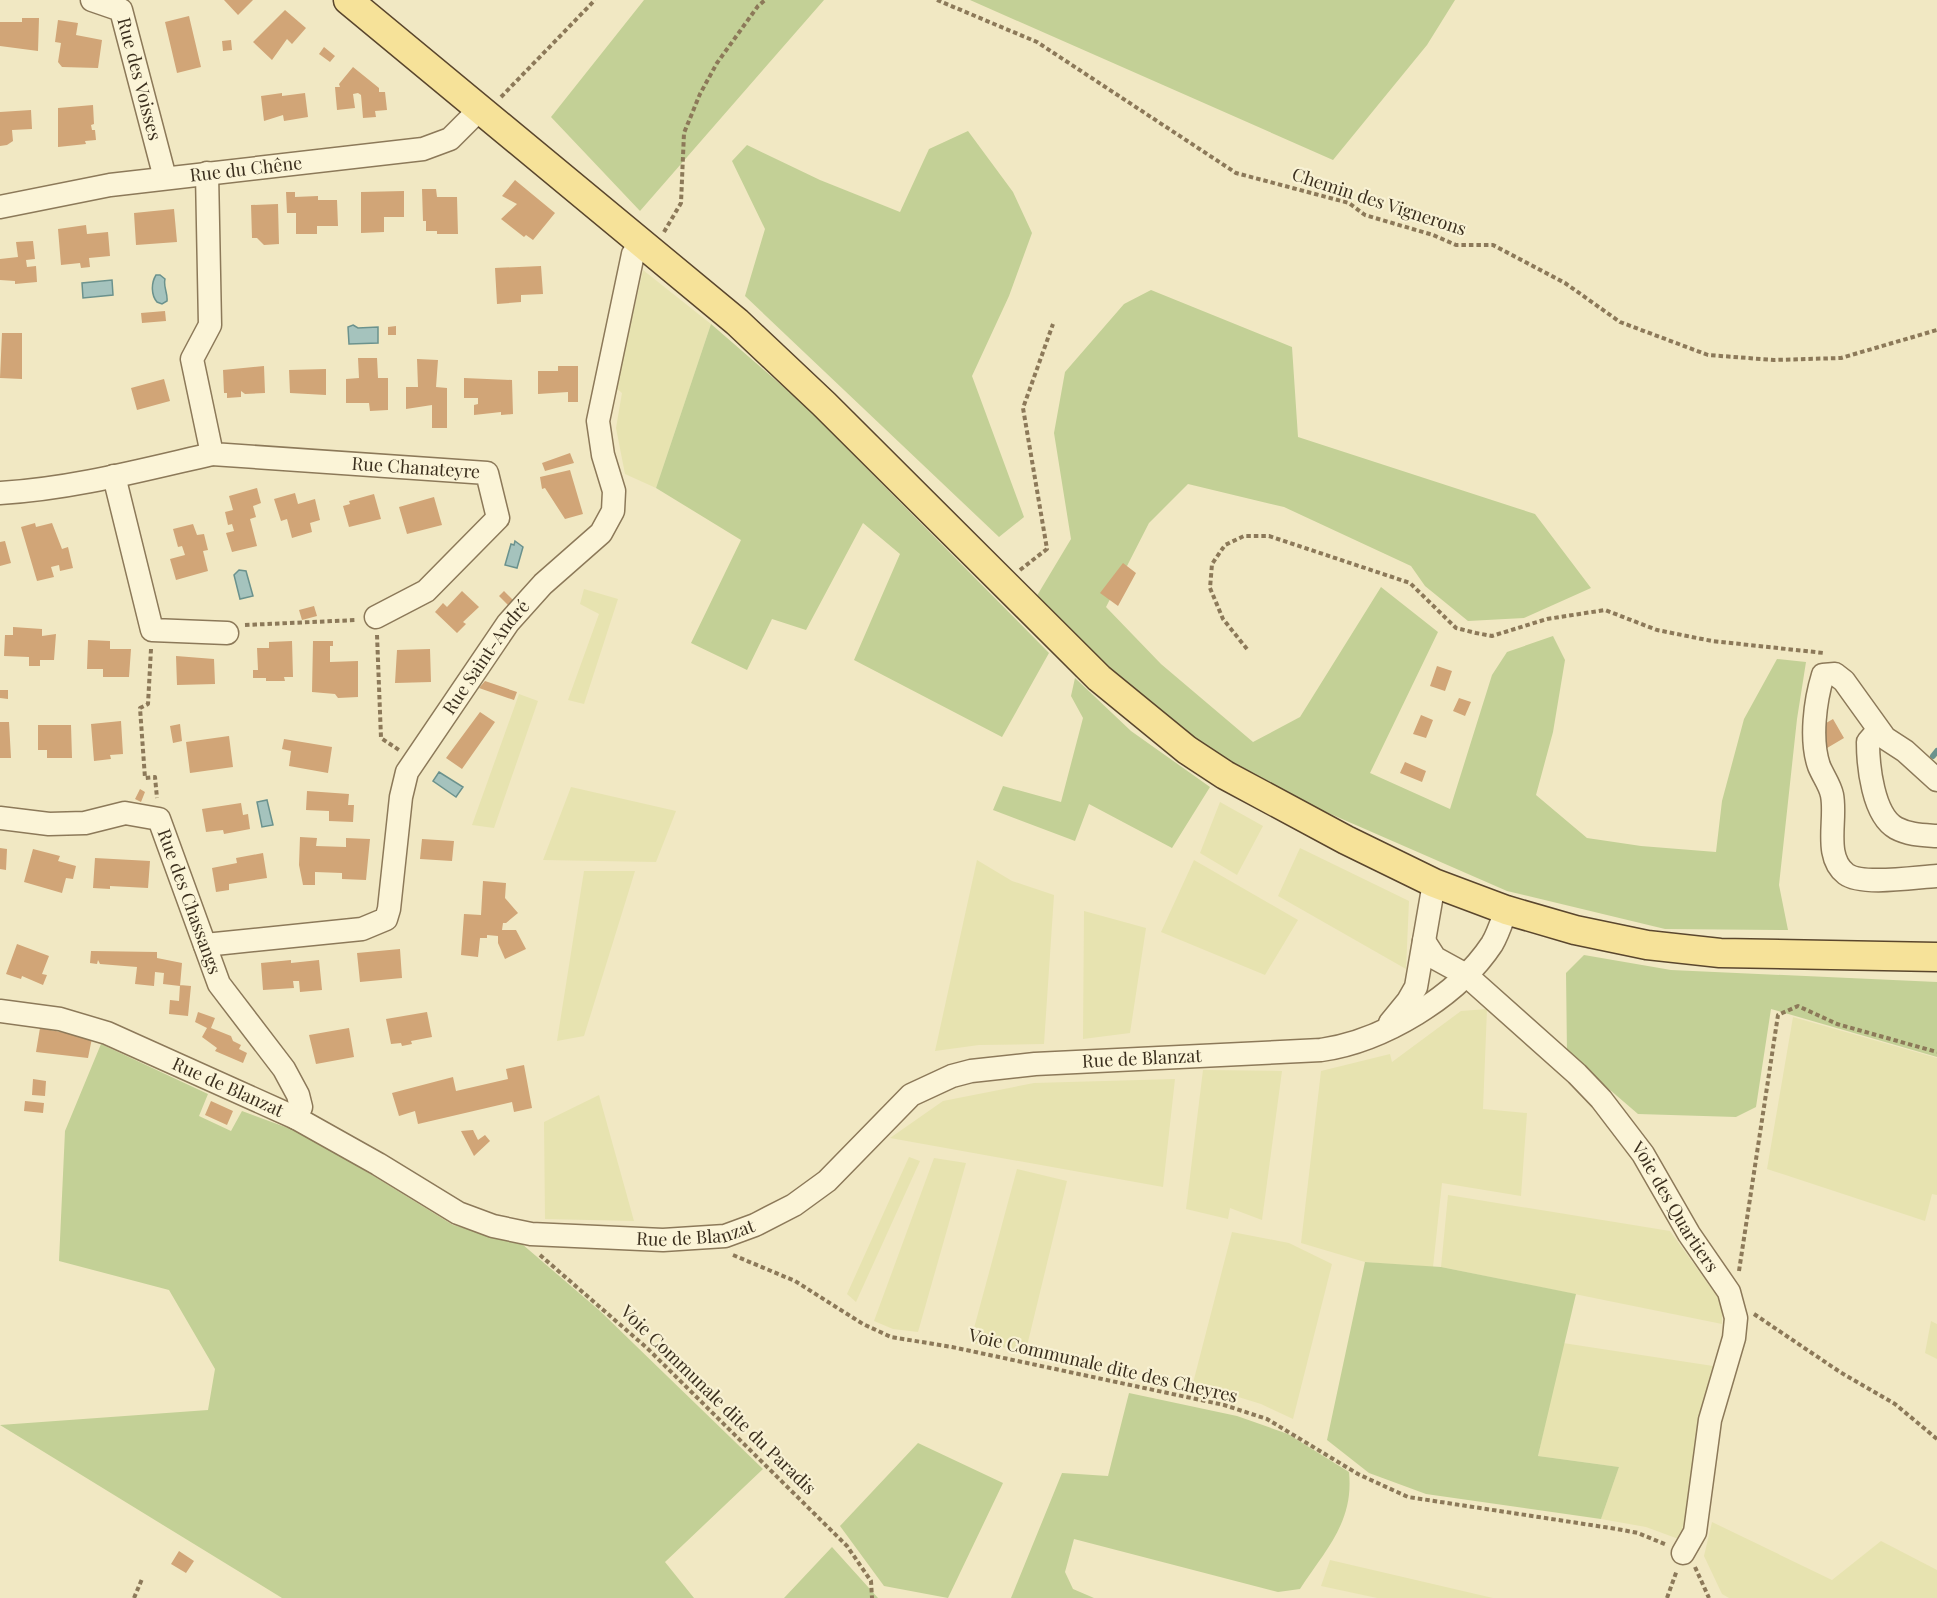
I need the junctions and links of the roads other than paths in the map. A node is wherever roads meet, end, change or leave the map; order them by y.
1 (92, 0) edge
2 (348, 0) edge
3 (119, 5) edge
4 (483, 110) junction
5 (207, 173) junction
6 (165, 178) junction
7 (0, 207) edge
8 (645, 244) junction
9 (212, 454) junction
10 (114, 476) junction
11 (0, 493) edge
12 (376, 617) road end
13 (227, 633) road end
14 (1882, 735) junction
15 (1937, 780) edge
16 (0, 818) edge
17 (1937, 836) edge
18 (1937, 876) edge
19 (1434, 883) junction
20 (1506, 910) junction
21 (1424, 941) junction
22 (205, 945) junction
23 (1937, 957) edge
24 (1466, 975) junction
25 (0, 1011) edge
26 (1381, 1033) junction
27 (296, 1118) junction
28 (1683, 1553) road end

1 - 3 street, Rue des Voisses
2 - 4 main road
3 - 6 street, Rue des Voisses
4 - 5 street, Rue du Chêne
4 - 8 main road
5 - 6 street, Rue du Chêne
5 - 9 street
6 - 7 street, Rue du Chêne
8 - 19 main road
8 - 22 street, Rue Saint-André
9 - 10 street, Rue Chanateyre
9 - 12 street, Rue Chanateyre
10 - 11 street, Rue Chanateyre
10 - 13 street
14 - 15 street
14 - 17 street
14 - 18 street
16 - 22 street, Rue des Chassangs
19 - 20 main road
19 - 21 street, Rue de Blanzat
20 - 23 main road
20 - 24 street, Rue de Blanzat
21 - 24 street, Voie des Quartiers
21 - 26 street, Rue de Blanzat
22 - 27 street, Rue des Chassangs
24 - 26 street, Rue de Blanzat
24 - 28 street, Voie des Quartiers
25 - 27 street, Rue de Blanzat
26 - 27 street, Rue de Blanzat

